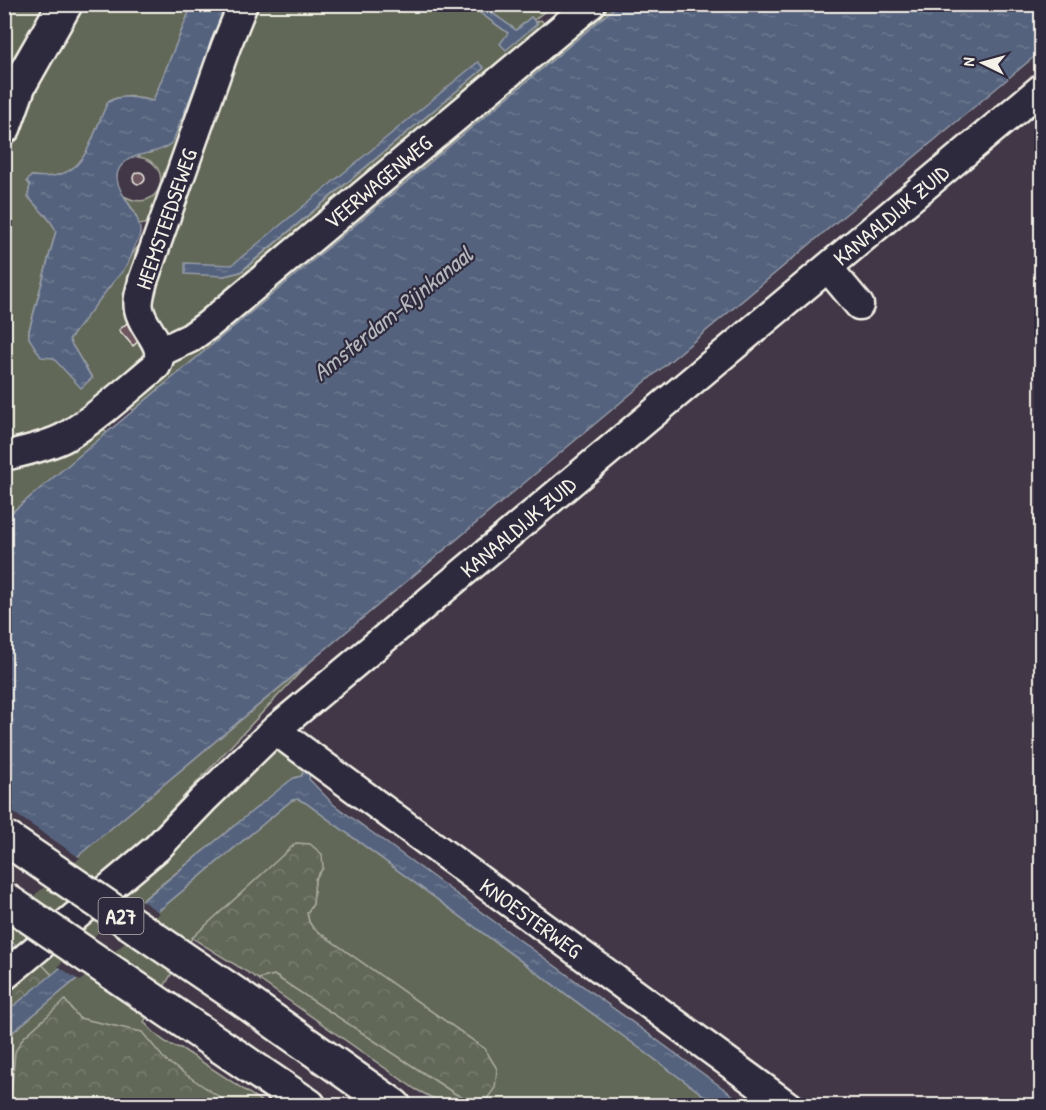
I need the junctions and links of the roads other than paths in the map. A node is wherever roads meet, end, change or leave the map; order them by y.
1 (65, 4) edge
2 (243, 4) edge
3 (591, 4) edge
4 (1041, 88) edge
5 (12, 93) edge
6 (4, 127) edge
7 (828, 268) junction
8 (859, 305) dead end
9 (160, 352) junction
10 (4, 456) edge
11 (274, 730) junction
12 (4, 837) edge
13 (4, 899) edge
14 (4, 976) edge
15 (309, 1106) edge
16 (394, 1106) edge
17 (788, 1106) edge

1 - 5 main road
2 - 9 street, HEEMSTEEDSEWEG
3 - 9 street, VEERWAGENWEG
4 - 7 street, KANAALDIJK ZUID
5 - 6 main road
7 - 8 street
7 - 11 street, KANAALDIJK ZUID
9 - 10 street
11 - 14 street, KANAALDIJK ZUID
11 - 17 street, KNOESTERWEG
12 - 16 main road, A27, bridge
13 - 15 main road, A27, bridge

